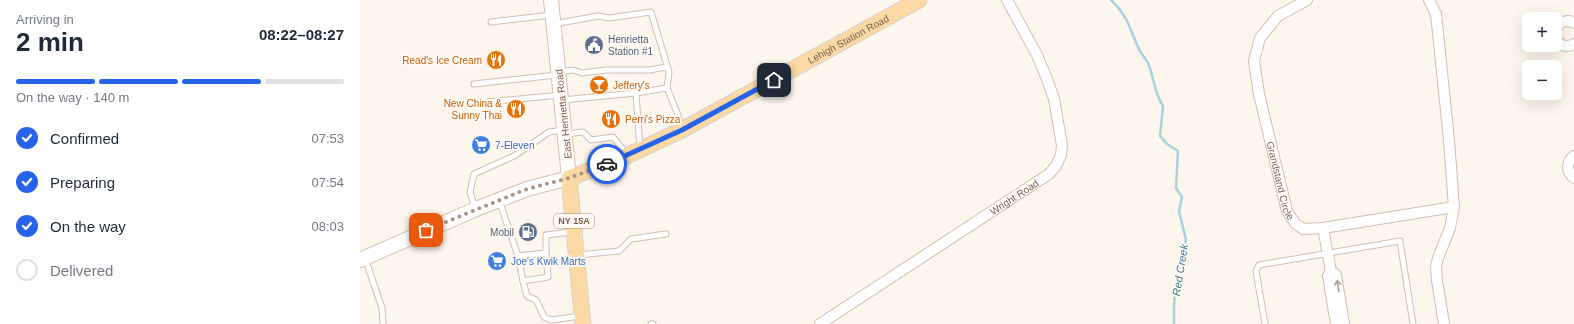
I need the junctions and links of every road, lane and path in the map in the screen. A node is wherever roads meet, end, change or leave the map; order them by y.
1 (551, 0) edge
2 (919, 0) edge
3 (1006, 0) edge
4 (1307, 0) edge
5 (1428, 0) edge
6 (553, 19) junction
7 (491, 22) dead end
8 (1562, 22) edge
9 (1574, 23) edge
10 (1574, 44) edge
11 (1562, 45) edge
12 (667, 67) junction
13 (559, 74) junction
14 (474, 84) dead end
15 (667, 88) junction
16 (636, 93) junction
17 (561, 98) junction
18 (487, 102) dead end
19 (682, 130) junction
20 (564, 132) junction
21 (634, 153) junction
22 (1574, 156) edge
23 (569, 178) junction
24 (1574, 178) edge
25 (499, 200) junction
26 (1454, 208) junction
27 (476, 209) junction
28 (1323, 228) junction
29 (575, 232) junction
30 (666, 234) dead end
31 (546, 253) junction
32 (1328, 254) junction
33 (577, 255) junction
34 (518, 256) junction
35 (362, 259) edge
36 (1331, 270) junction
37 (523, 281) junction
38 (583, 320) edge
39 (383, 324) edge
40 (820, 324) edge
41 (1265, 324) edge
42 (1336, 324) edge
43 (1344, 324) edge
44 (1413, 324) edge
45 (1444, 324) edge

1 - 6 main road, East Henrietta Road / NY 15A
2 - 19 main road, Lehigh Station Road
3 - 40 street, Wright Road
4 - 28 street, Grandstand Circle
5 - 26 street
6 - 7 lane
6 - 12 lane
6 - 13 main road, East Henrietta Road / NY 15A
8 - 9 street
10 - 11 street
12 - 13 lane
12 - 15 lane
13 - 14 lane
13 - 17 main road, East Henrietta Road / NY 15A
15 - 16 lane
15 - 19 lane
16 - 17 lane
16 - 21 lane
17 - 18 lane
17 - 20 main road, East Henrietta Road / NY 15A
19 - 21 main road, Lehigh Station Road
20 - 21 lane
20 - 23 main road, East Henrietta Road / NY 15A
20 - 27 lane
21 - 23 main road, Lehigh Station Road
22 - 24 street
23 - 25 main road, Lehigh Station Road
23 - 29 main road, East Henrietta Road / NY 15A
25 - 27 main road, Lehigh Station Road
25 - 34 lane
26 - 28 street, Grandstand Circle
26 - 45 street
27 - 35 main road, Lehigh Station Road
28 - 32 street
29 - 31 lane
29 - 33 main road, East Henrietta Road / NY 15A
30 - 33 lane
31 - 34 lane
31 - 37 lane
32 - 36 street
32 - 41 lane
32 - 44 lane
33 - 38 main road, East Henrietta Road / NY 15A
34 - 37 lane
35 - 39 lane
36 - 42 street
43 -> 36 street
37 - 38 lane

